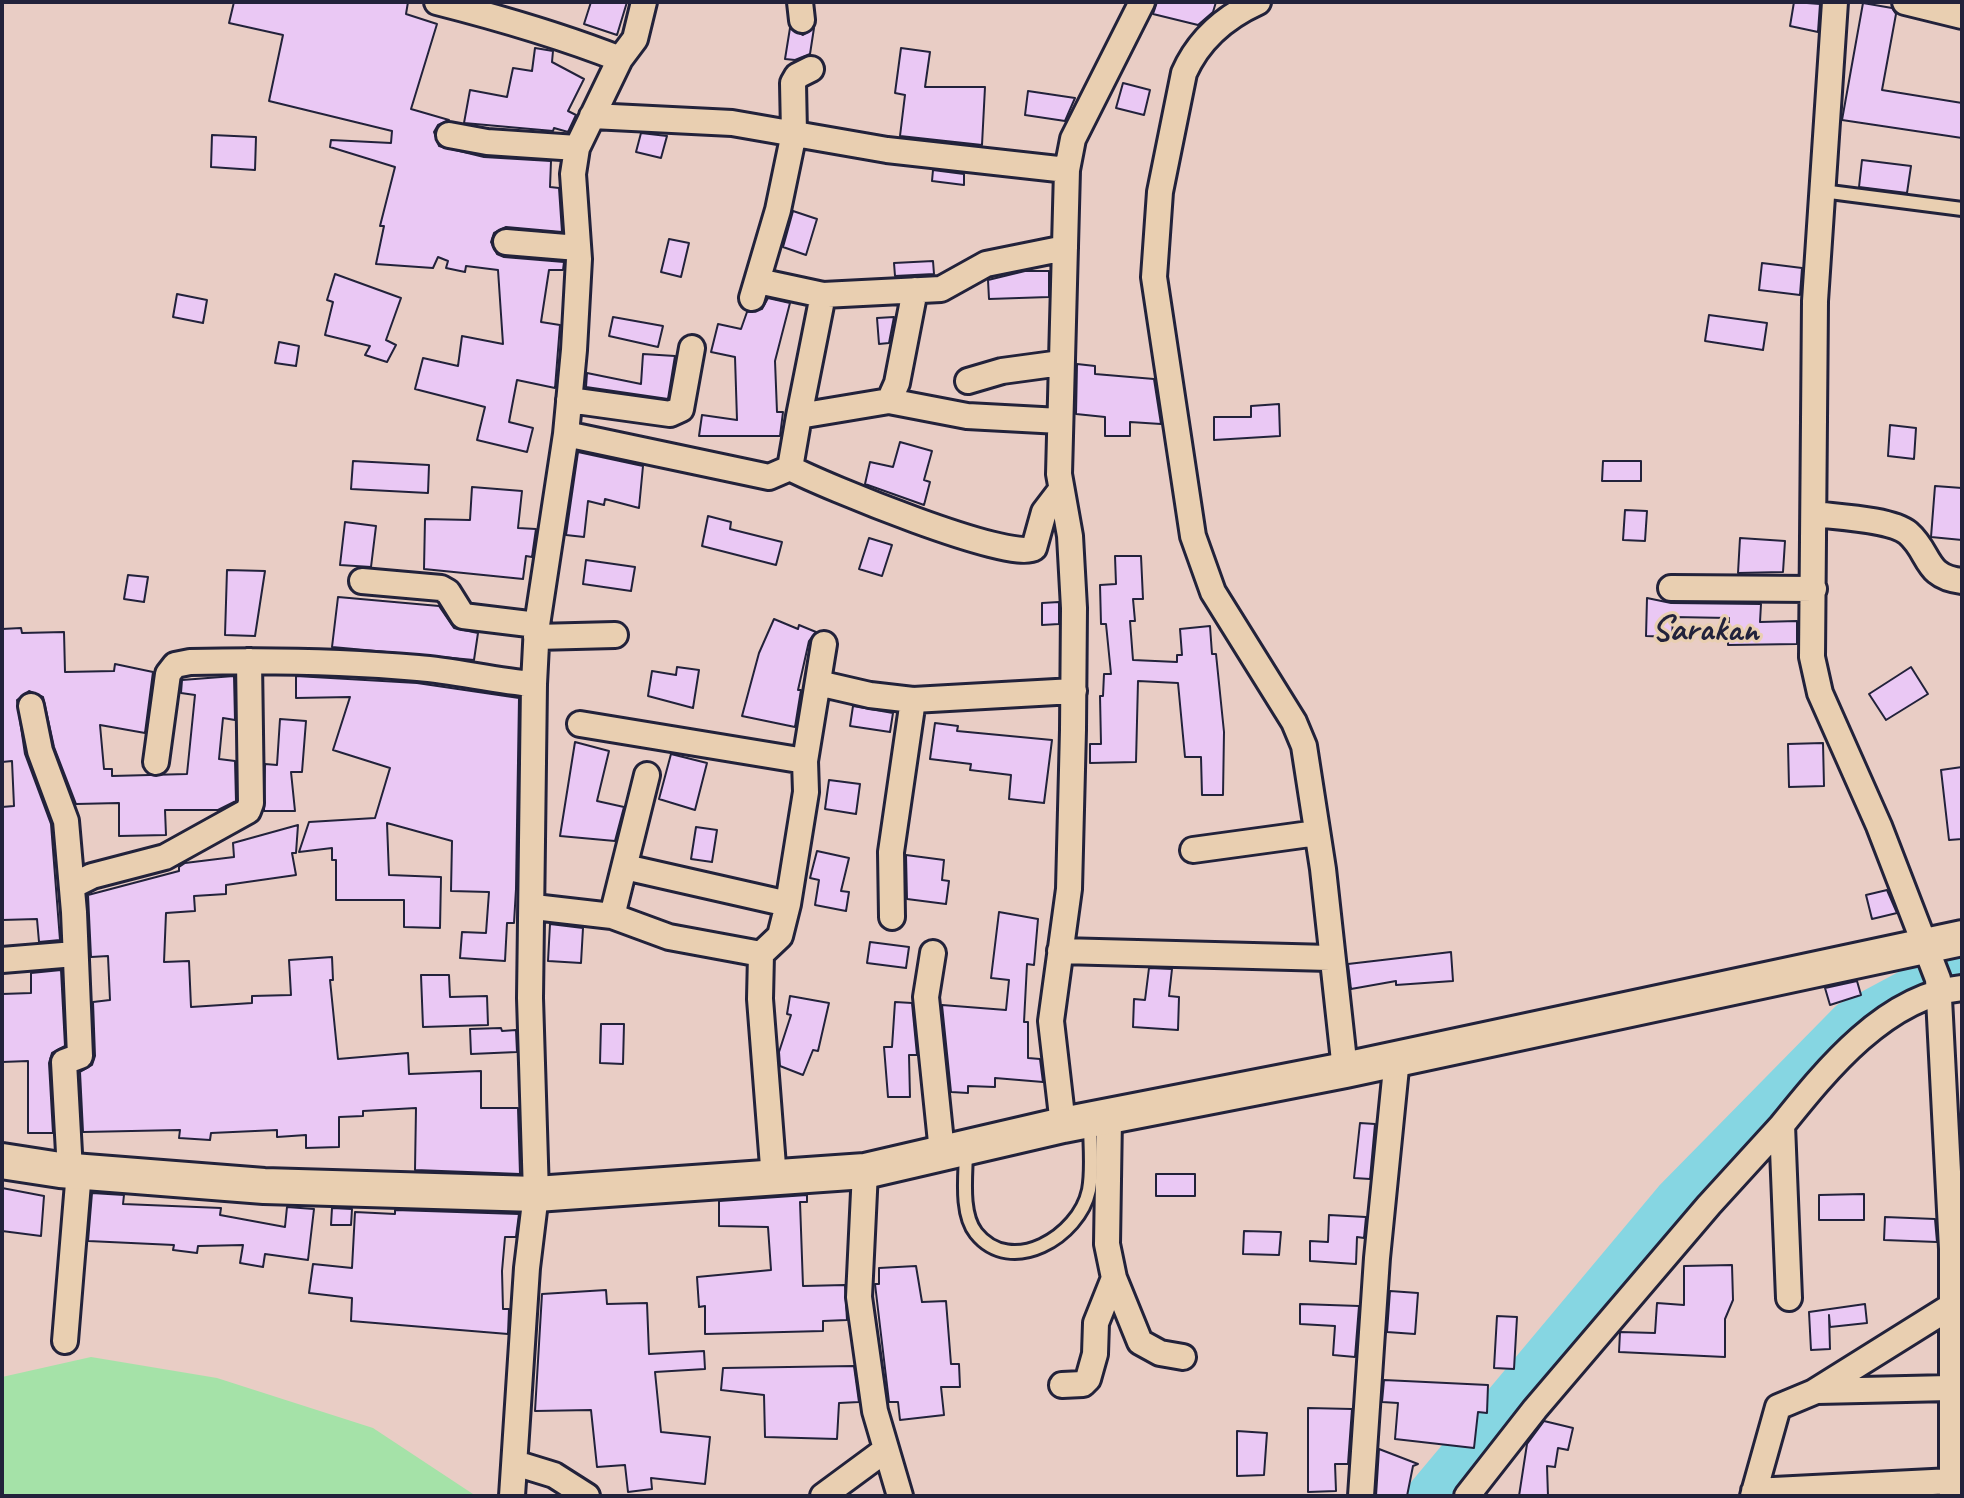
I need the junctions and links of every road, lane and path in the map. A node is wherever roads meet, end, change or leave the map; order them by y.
1 (437, 2) edge
2 (644, 2) edge
3 (1142, 2) edge
4 (1258, 2) edge
5 (1835, 2) edge
6 (1905, 2) edge
7 (1962, 16) edge
8 (620, 59) junction
9 (811, 69) dead end
10 (592, 116) junction
11 (794, 133) junction
12 (449, 135) dead end
13 (577, 148) junction
14 (1067, 170) junction
15 (1822, 191) junction
16 (1962, 209) edge
17 (506, 242) dead end
18 (578, 248) junction
19 (1065, 248) junction
20 (915, 290) junction
21 (823, 295) junction
22 (692, 348) dead end
23 (1061, 363) junction
24 (968, 381) dead end
25 (569, 400) junction
26 (889, 401) junction
27 (799, 416) junction
28 (1060, 421) junction
29 (566, 434) junction
30 (790, 468) junction
31 (1060, 491) junction
32 (1814, 514) junction
33 (362, 581) dead end
34 (1962, 581) edge
35 (1671, 588) dead end
36 (1814, 589) junction
37 (536, 631) junction
38 (615, 635) dead end
39 (824, 644) dead end
40 (249, 661) junction
41 (818, 683) junction
42 (534, 684) junction
43 (1074, 691) junction
44 (913, 700) junction
45 (31, 706) dead end
46 (580, 724) dead end
47 (805, 761) junction
48 (156, 762) dead end
49 (647, 775) dead end
50 (1317, 833) junction
51 (1193, 850) dead end
52 (625, 867) junction
53 (72, 886) junction
54 (788, 904) junction
55 (534, 907) junction
56 (612, 916) junction
57 (892, 917) dead end
58 (1962, 938) edge
59 (1060, 951) junction
60 (933, 953) dead end
61 (75, 954) junction
62 (761, 954) junction
63 (1330, 958) junction
64 (2, 960) edge
65 (1939, 972) edge
66 (1397, 1058) junction
67 (1345, 1070) junction
68 (1087, 1120) junction
69 (1782, 1125) junction
70 (954, 1150) junction
71 (2, 1161) edge
72 (75, 1171) junction
73 (865, 1171) junction
74 (774, 1179) junction
75 (536, 1194) junction
76 (1957, 1249) edge
77 (1114, 1278) junction
78 (1789, 1298) dead end
79 (1950, 1307) junction
80 (65, 1341) dead end
81 (1183, 1357) dead end
82 (1062, 1385) dead end
83 (1950, 1388) junction
84 (1814, 1392) junction
85 (884, 1451) junction
86 (515, 1463) junction
87 (1952, 1488) edge
88 (1753, 1494) edge
89 (512, 1496) edge
90 (587, 1496) edge
91 (823, 1496) edge
92 (900, 1496) edge
93 (1361, 1496) edge
94 (1467, 1496) edge

1 - 8 street
2 - 8 street
3 - 14 street
4 - 50 street
5 - 15 street
6 - 7 street
8 - 10 street
9 - 11 street
10 - 11 street
10 - 13 street
11 - 14 street
11 - 21 street
12 - 13 street
13 - 18 street
14 - 19 street
15 - 16 lane
15 - 32 street
17 - 18 street
18 - 25 street
19 - 20 street
19 - 23 street
20 - 21 street
20 - 26 street
21 - 27 street
22 - 25 street
23 - 24 street
23 - 28 street
25 - 29 street
26 - 27 street
26 - 28 street
27 - 30 street
28 - 31 street
29 - 30 street
29 - 37 street
30 - 31 street
31 - 43 street
32 - 34 street
32 - 36 street
33 - 37 street
35 - 36 street
36 - 65 street
37 - 38 street
37 - 42 street
39 - 41 street
40 - 42 street
40 - 48 street
40 - 53 street
41 - 44 street
41 - 47 street
42 - 55 street
43 - 44 street
43 - 59 street
44 - 57 street
45 - 53 street
46 - 47 street
47 - 54 street
49 - 52 street
50 - 51 street
50 - 63 street
52 - 54 street
52 - 56 street
53 - 61 street
54 - 62 street
55 - 56 street
55 - 75 street
56 - 62 street
58 - 65 street
59 - 63 street
59 - 68 street
60 - 70 street
61 - 64 street
61 - 72 street
62 - 74 street
63 - 67 street
65 - 66 street
65 - 69 street
65 - 76 street
66 - 67 street
66 - 93 street
67 - 68 street
68 - 70 street
68 - 70 lane
68 - 77 street
69 - 78 street
69 - 94 street
70 - 73 street
71 - 72 street
72 - 75 street
72 - 80 street
73 - 74 street
73 - 85 street
74 - 75 street
75 - 86 street
76 - 79 street
77 - 81 street
77 - 82 street
79 - 83 street
79 - 84 street
83 - 84 street
83 - 87 street
84 - 88 street
85 - 91 street
85 - 92 street
86 - 89 street
86 - 90 street
87 - 88 street

